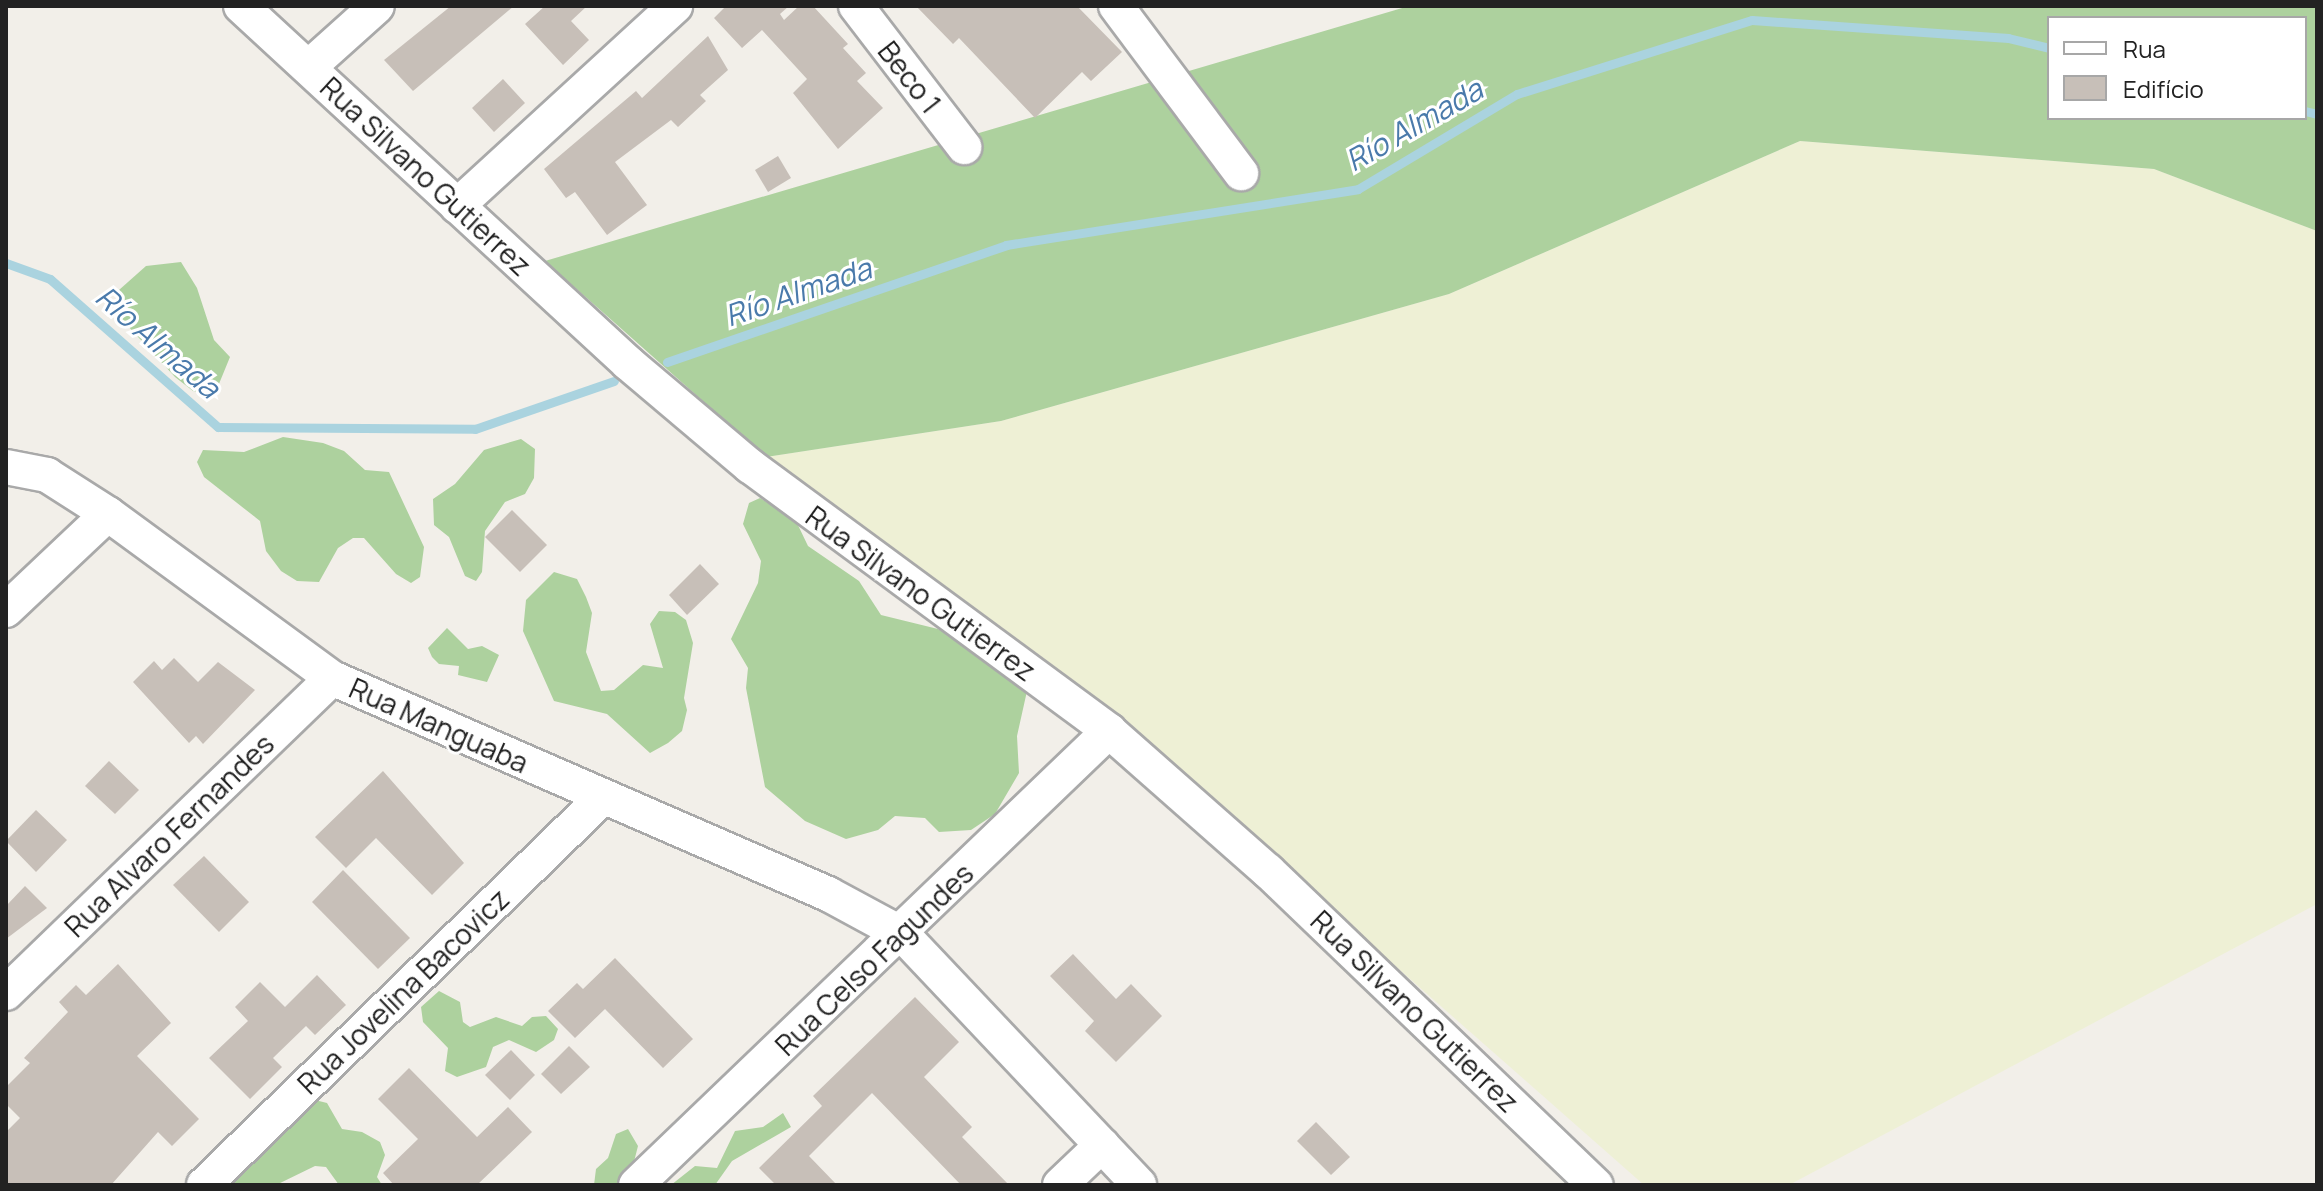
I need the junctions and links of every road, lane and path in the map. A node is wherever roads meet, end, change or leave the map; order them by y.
1 (241, 6) edge
2 (377, 6) edge
3 (675, 6) edge
4 (856, 6) edge
5 (1116, 6) edge
6 (309, 67) junction
7 (964, 147) dead end
8 (1241, 173) dead end
9 (457, 206) junction
10 (6, 467) edge
11 (108, 514) junction
12 (6, 610) edge
13 (332, 678) junction
14 (1109, 731) junction
15 (602, 798) junction
16 (902, 934) junction
17 (6, 993) edge
18 (1102, 1145) junction
19 (204, 1185) edge
20 (636, 1185) edge
21 (1060, 1185) edge
22 (1139, 1185) edge
23 (1596, 1185) edge

1 - 6 street, Rua Silvano Gutierrez
2 - 6 street
3 - 9 street
4 - 7 street, Beco 1
5 - 8 street
6 - 9 street, Rua Silvano Gutierrez
9 - 14 street, Rua Silvano Gutierrez
10 - 11 street, Rua Manguaba
11 - 12 street
11 - 13 street, Rua Manguaba
13 - 15 street, Rua Manguaba
13 - 17 street, Rua Alvaro Fernandes
14 - 16 street, Rua Celso Fagundes
14 - 23 street, Rua Silvano Gutierrez
15 - 16 street, Rua Manguaba
15 - 19 street, Rua Jovelina Bacovicz
16 - 18 street, Rua Manguaba
16 - 20 street, Rua Celso Fagundes
18 - 21 street
18 - 22 street, Rua Manguaba

